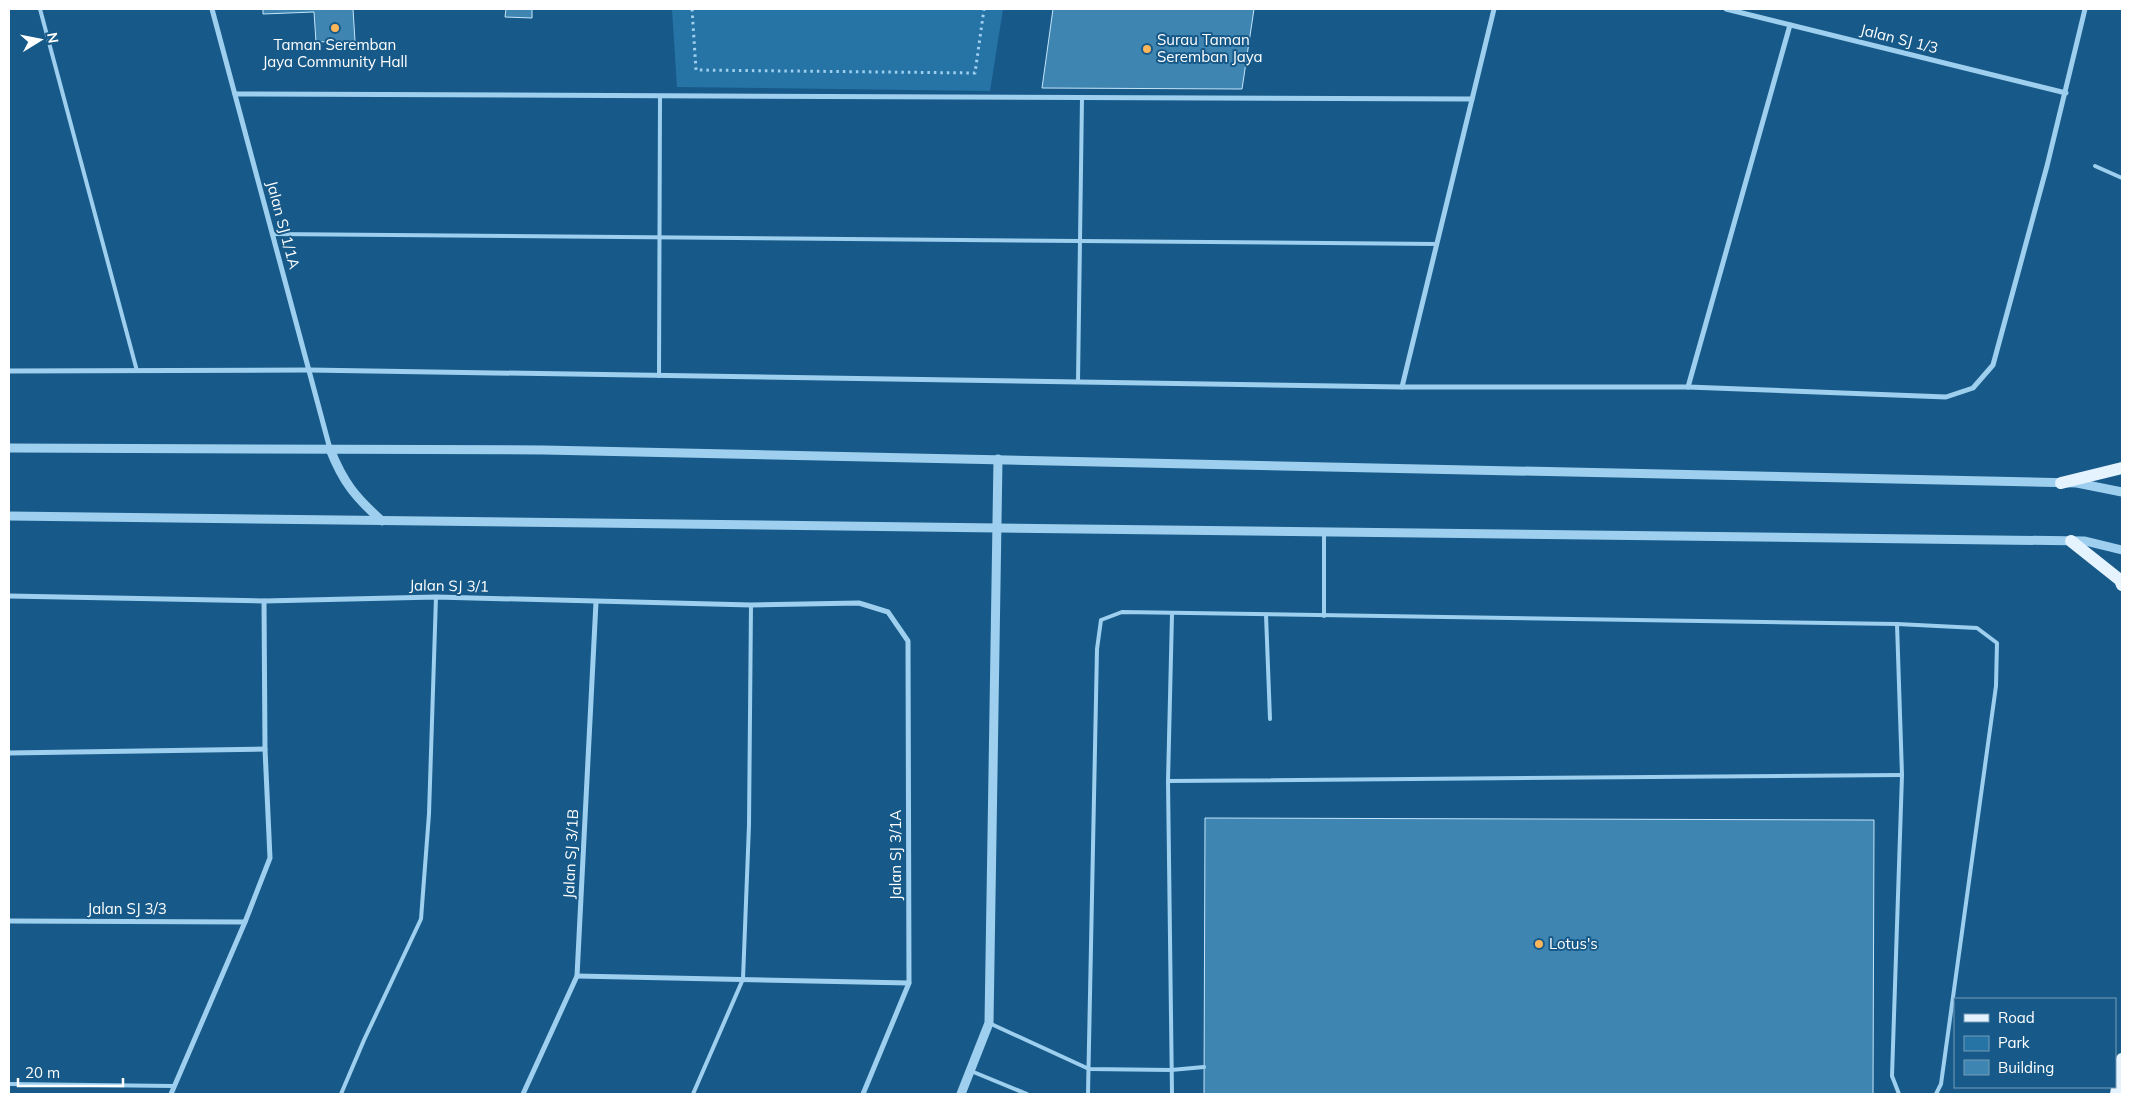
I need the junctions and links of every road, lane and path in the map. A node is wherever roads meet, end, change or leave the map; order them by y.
1 (40, 9) edge
2 (212, 9) edge
3 (692, 9) edge
4 (984, 9) edge
5 (1494, 9) edge
6 (1726, 9) edge
7 (2085, 9) edge
8 (1790, 24) junction
9 (2066, 93) junction
10 (235, 94) junction
11 (660, 96) junction
12 (1082, 98) junction
13 (1472, 100) junction
14 (2095, 166) dead end
15 (2122, 178) edge
16 (272, 234) junction
17 (660, 237) junction
18 (1080, 240) junction
19 (1437, 244) junction
20 (309, 370) junction
21 (9, 371) edge
22 (137, 371) junction
23 (659, 376) junction
24 (1078, 382) junction
25 (1402, 387) junction
26 (1688, 387) junction
27 (9, 448) edge
28 (330, 448) junction
29 (998, 459) junction
30 (2122, 468) edge
31 (2062, 483) junction
32 (2122, 492) edge
33 (9, 516) edge
34 (382, 521) junction
35 (997, 528) junction
36 (1324, 532) junction
37 (2071, 541) junction
38 (2122, 550) edge
39 (2122, 585) edge
40 (9, 596) edge
41 (436, 597) junction
42 (264, 601) junction
43 (596, 602) junction
44 (751, 605) junction
45 (888, 612) joint
46 (1172, 614) junction
47 (1266, 615) junction
48 (1324, 616) junction
49 (1897, 624) junction
50 (1270, 719) dead end
51 (265, 749) junction
52 (9, 753) edge
53 (1902, 775) junction
54 (1168, 781) junction
55 (9, 922) edge
56 (245, 922) junction
57 (577, 976) junction
58 (743, 979) junction
59 (909, 983) junction
60 (989, 1023) junction
61 (2122, 1059) edge
62 (1204, 1067) dead end
63 (1089, 1069) junction
64 (1171, 1070) junction
65 (971, 1071) junction
66 (9, 1084) edge
67 (173, 1086) junction
68 (171, 1094) edge
69 (341, 1094) edge
70 (523, 1094) edge
71 (693, 1094) edge
72 (863, 1094) edge
73 (961, 1094) edge
74 (1027, 1094) edge
75 (1088, 1094) edge
76 (1172, 1094) edge
77 (1900, 1094) edge
78 (1936, 1094) edge
79 (2116, 1094) edge

1 - 22 lane
2 - 10 street, Jalan SJ 1/1A
3 - 4 path
5 - 13 street
6 - 8 street, Jalan SJ 1/3
7 - 9 street
8 - 9 street, Jalan SJ 1/3
8 - 26 street
9 - 26 street
10 - 11 street
10 - 16 street, Jalan SJ 1/1A
11 - 12 street
11 - 17 lane
12 - 13 street
12 - 18 lane
13 - 19 street
14 - 15 lane
16 - 17 lane
16 - 20 street, Jalan SJ 1/1A
17 - 18 lane
17 - 23 lane
18 - 19 lane
18 - 24 lane
19 - 25 street
20 - 22 street
20 - 23 street
20 - 28 street, Jalan SJ 1/1A
21 - 22 street
23 - 24 street
24 - 25 street
25 - 26 street
27 - 28 street
28 - 29 street
28 - 34 street
29 - 31 street
29 - 35 street
30 - 31 main road
31 - 32 street
33 - 34 street
34 - 35 street
35 - 36 street
35 - 60 street
36 - 37 street
36 - 48 lane
37 - 38 street
37 - 39 main road
40 - 42 street, Jalan SJ 3/1
41 - 42 street, Jalan SJ 3/1
41 - 43 street, Jalan SJ 3/1
41 - 69 lane
42 - 51 street
43 - 44 street, Jalan SJ 3/1
43 - 57 street, Jalan SJ 3/1B
44 - 45 street, Jalan SJ 3/1
44 - 58 lane
45 - 59 street, Jalan SJ 3/1A
46 - 47 lane
46 - 54 lane
46 - 63 lane
47 - 48 lane
47 - 50 lane
48 - 49 lane
49 - 53 lane
49 - 78 lane
51 - 52 street
51 - 56 street
53 - 54 lane
53 - 77 lane
54 - 64 lane
55 - 56 street, Jalan SJ 3/3
56 - 67 street
57 - 58 street
57 - 70 street, Jalan SJ 3/1B
58 - 59 street
58 - 71 lane
59 - 72 street, Jalan SJ 3/1A
60 - 63 lane
60 - 65 street
61 - 79 main road
62 - 64 lane
63 - 64 lane
63 - 75 lane
64 - 76 lane
65 - 73 street
65 - 74 lane
66 - 67 lane
67 - 68 street

